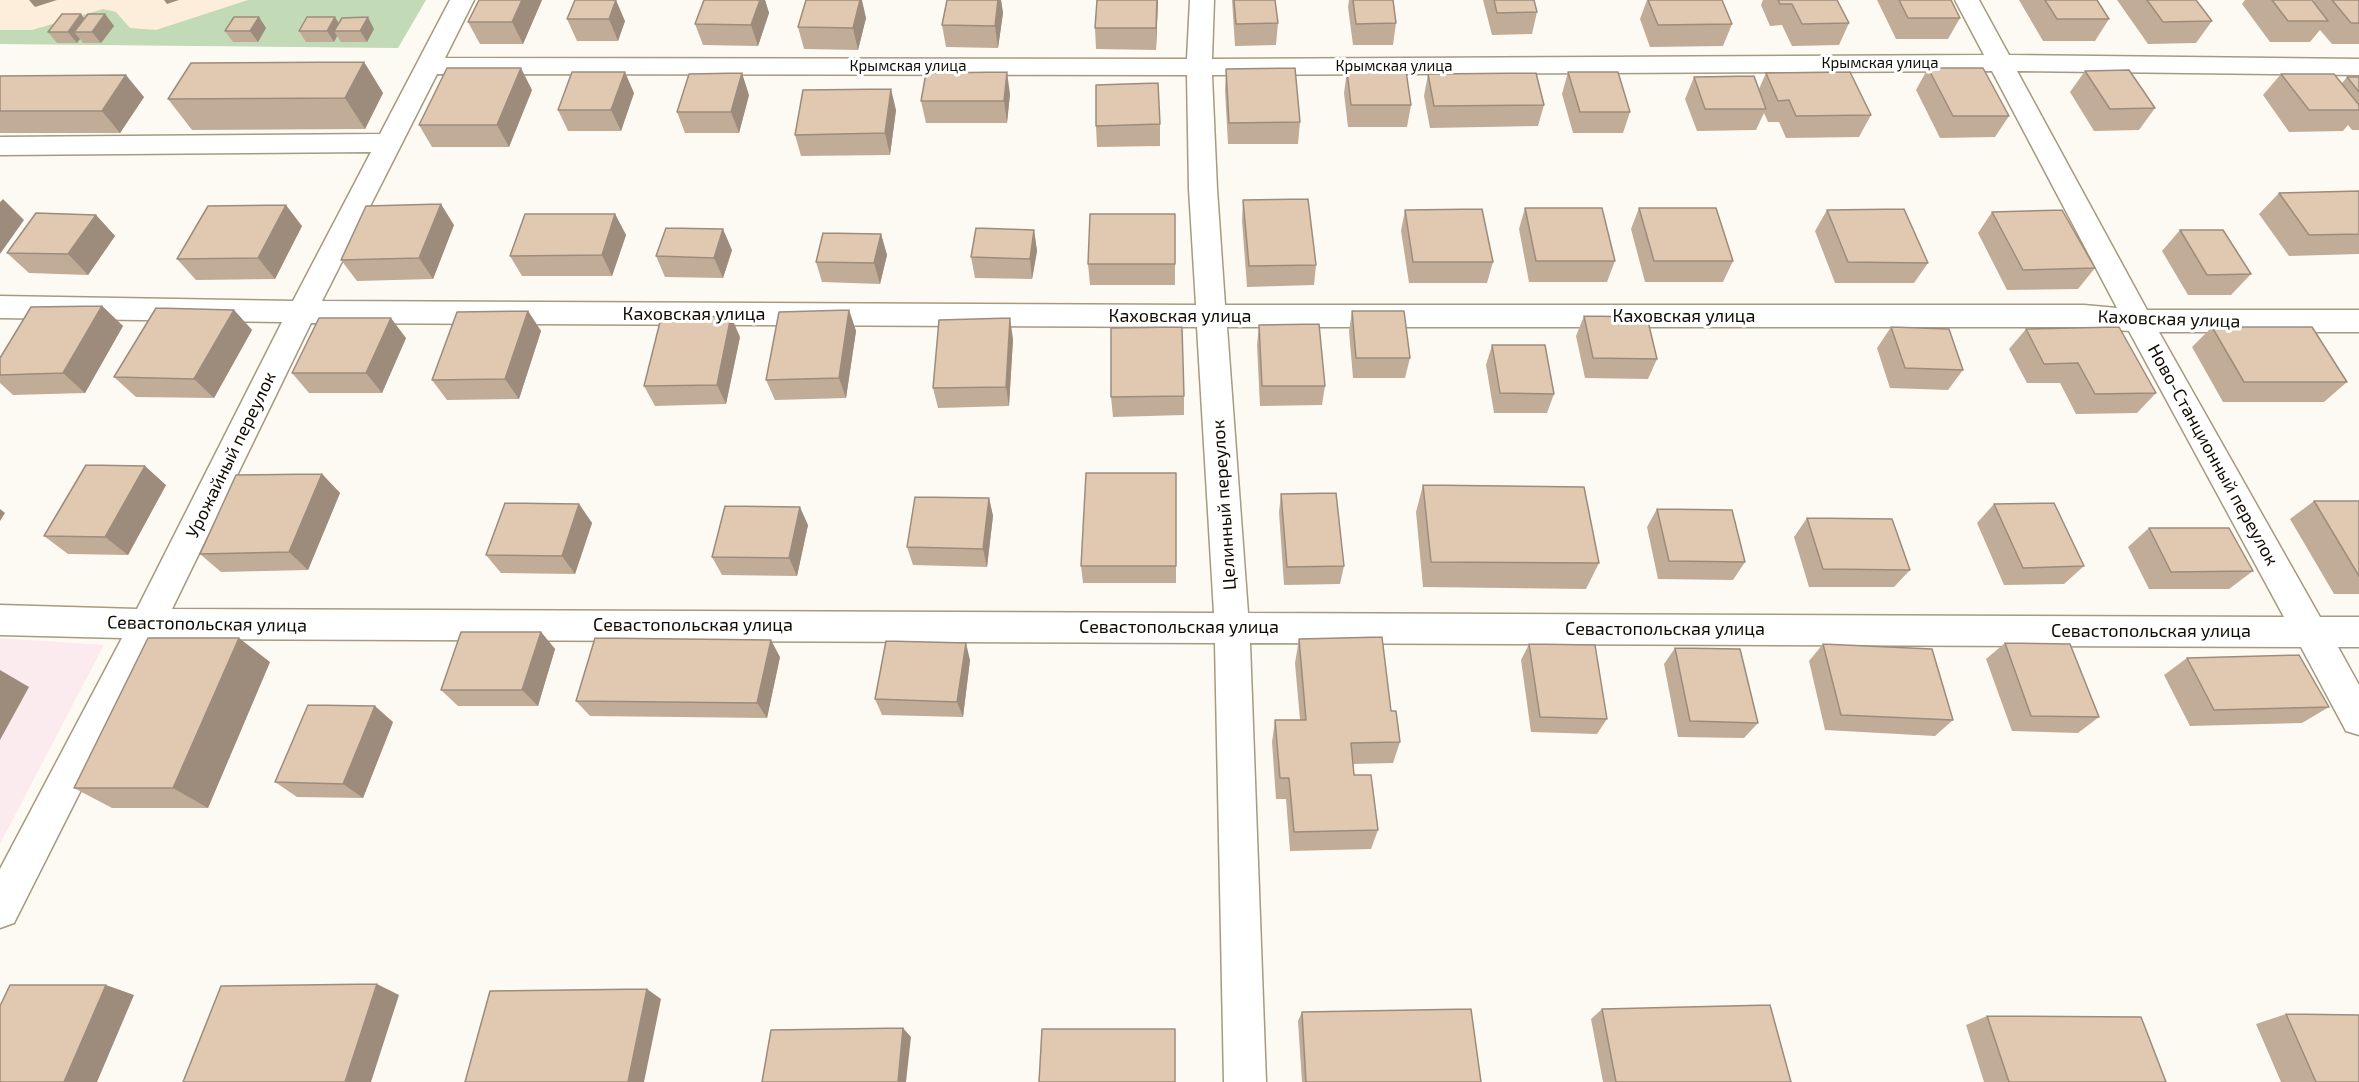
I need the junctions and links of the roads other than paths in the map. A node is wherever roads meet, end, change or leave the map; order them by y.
1 (462, 0) edge
2 (1202, 0) edge
3 (1967, 0) edge
4 (1999, 63) junction
5 (429, 66) junction
6 (1199, 67) junction
7 (2359, 67) edge
8 (389, 143) junction
9 (0, 146) edge
10 (0, 307) edge
11 (302, 312) junction
12 (1212, 316) junction
13 (2138, 321) junction
14 (2359, 321) edge
15 (0, 620) edge
16 (147, 624) junction
17 (1232, 627) junction
18 (2311, 632) junction
19 (2359, 632) edge
20 (2359, 719) edge
21 (0, 909) edge
22 (1245, 1082) edge

1 - 5 street, Урожайный переулок
2 - 6 street, Целинный переулок
3 - 4 street, Ново-Станционный переулок
4 - 6 street, Крымская улица
4 - 7 street, Крымская улица
4 - 13 street, Ново-Станционный переулок
5 - 6 street, Крымская улица
5 - 8 street, Урожайный переулок
6 - 12 street, Целинный переулок
8 - 9 street
8 - 11 street, Урожайный переулок
10 - 11 street, Каховская улица
11 - 12 street, Каховская улица
11 - 16 street, Урожайный переулок
12 - 13 street, Каховская улица
12 - 17 street, Целинный переулок
13 - 14 street, Каховская улица
13 - 18 street, Ново-Станционный переулок
15 - 16 street, Севастопольская улица
16 - 17 street, Севастопольская улица
16 - 21 street, Урожайный переулок
17 - 18 street, Севастопольская улица
17 - 22 street, Целинный переулок
18 - 19 street, Севастопольская улица
18 - 20 street, Ново-Станционный переулок

